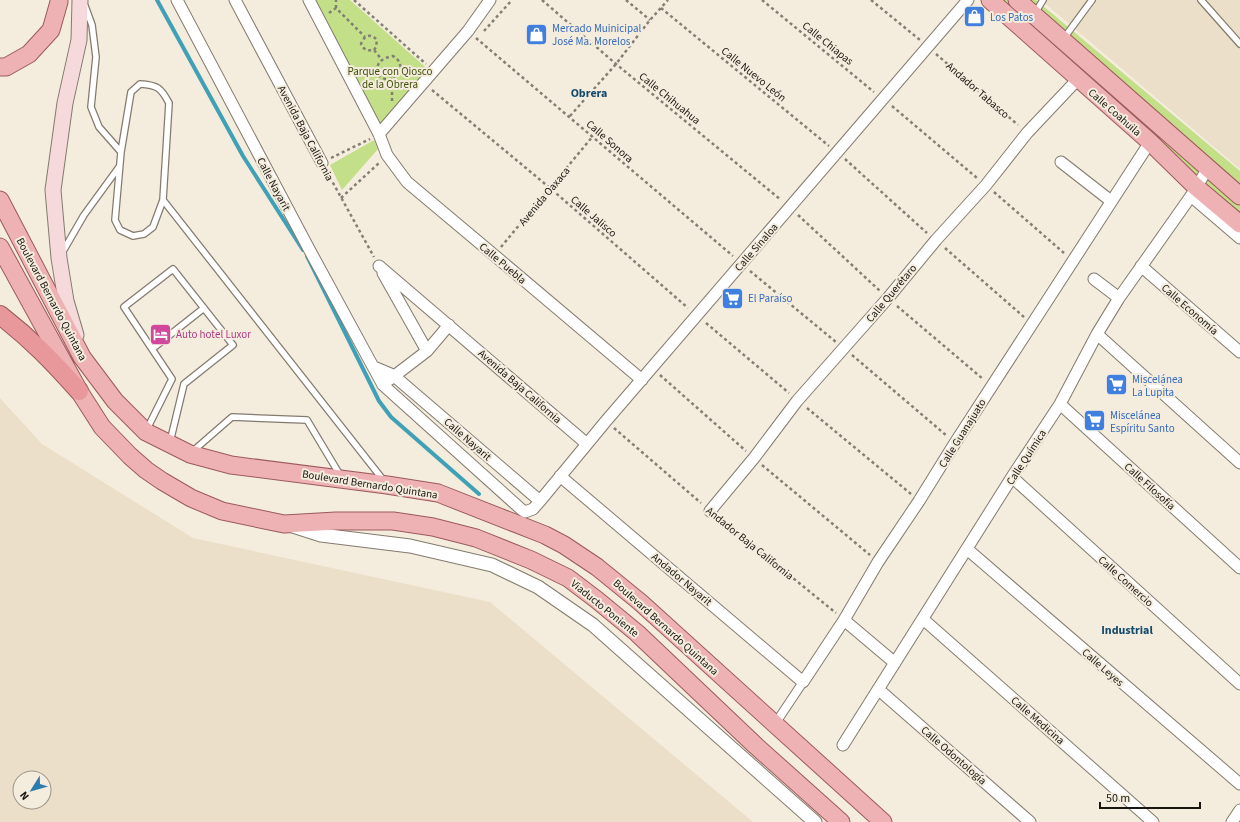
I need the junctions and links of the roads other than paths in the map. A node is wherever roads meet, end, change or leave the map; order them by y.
1 (59, 0) edge
2 (82, 0) edge
3 (177, 0) edge
4 (235, 0) edge
5 (309, 0) edge
6 (968, 0) edge
7 (990, 0) edge
8 (1017, 0) edge
9 (1044, 0) edge
10 (1092, 0) edge
11 (1201, 0) edge
12 (485, 2) edge
13 (1034, 15) junction
14 (1063, 40) junction
15 (1240, 44) edge
16 (0, 67) edge
17 (1078, 79) junction
18 (379, 134) junction
19 (1150, 142) junction
20 (121, 152) junction
21 (1061, 162) dead end
22 (322, 163) road end
23 (119, 166) junction
24 (1208, 168) junction
25 (1193, 191) junction
26 (1240, 196) edge
27 (0, 200) edge
28 (163, 200) junction
29 (1111, 201) junction
30 (1240, 224) edge
31 (1240, 238) edge
32 (0, 247) edge
33 (59, 258) junction
34 (1141, 266) junction
35 (1094, 279) dead end
36 (1119, 298) junction
37 (204, 308) junction
38 (0, 315) edge
39 (449, 325) junction
40 (1097, 334) junction
41 (152, 349) junction
42 (427, 351) junction
43 (1240, 352) edge
44 (82, 357) junction
45 (374, 367) junction
46 (394, 375) junction
47 (642, 380) junction
48 (383, 385) junction
49 (79, 391) junction
50 (1060, 404) junction
51 (146, 432) junction
52 (170, 444) junction
53 (587, 444) junction
54 (190, 454) junction
55 (1240, 463) edge
56 (560, 476) junction
57 (1012, 477) junction
58 (342, 479) junction
59 (387, 485) junction
60 (540, 501) junction
61 (710, 511) road end
62 (528, 512) joint
63 (284, 524) junction
64 (967, 549) junction
65 (1240, 568) edge
66 (923, 619) junction
67 (844, 620) junction
68 (895, 663) junction
69 (803, 682) junction
70 (1240, 684) edge
71 (878, 689) junction
72 (775, 724) junction
73 (843, 745) dead end
74 (1240, 784) edge
75 (1240, 810) edge
76 (815, 822) edge
77 (841, 822) edge
78 (883, 822) edge
79 (1030, 822) edge
80 (1153, 822) edge
81 (1232, 822) edge

1 - 16 main road
2 - 20 lane
2 - 33 main road
3 - 45 street, Calle Nayarit
4 - 22 street, Avenida Baja California
5 - 18 street, Calle Puebla
6 - 47 street, Calle Sinaloa
7 - 17 main road, Calle Coahuila
8 - 13 main road, Calle Coahuila
9 - 13 lane
10 - 14 lane
11 - 15 lane
12 - 18 street
13 - 14 main road, Calle Coahuila
14 - 24 main road, Calle Coahuila
17 - 19 main road, Calle Coahuila
17 - 61 street, Calle Querétaro
18 - 47 street, Calle Puebla
19 - 25 main road, Calle Coahuila
19 - 29 street, Calle Guanajuato
20 - 23 lane
20 - 28 lane
21 - 29 street
23 - 28 lane
23 - 33 lane
24 - 25 street, Calle Química
24 - 26 main road, Calle Coahuila
25 - 30 main road, Calle Coahuila
25 - 31 street
25 - 34 street, Calle Química
27 - 44 main road, Boulevard Bernardo Quintana
28 - 59 lane
29 - 67 street, Calle Guanajuato
32 - 49 main road, Boulevard Bernardo Quintana
33 - 44 main road
34 - 36 street, Calle Química
34 - 43 street, Calle Economía
35 - 36 street
36 - 40 street, Calle Química
37 - 41 lane
37 - 41 lane
37 - 52 lane
38 - 49 highway
39 - 42 street
39 - 42 street, Avenida Baja California
39 - 53 street, Avenida Baja California
40 - 50 street, Calle Química
40 - 55 street
41 - 51 lane
42 - 46 street
44 - 51 main road, Boulevard Bernardo Quintana
45 - 46 street, Calle Nayarit
45 - 48 street, Calle Nayarit
46 - 48 street
46 - 60 street, Calle Nayarit
47 - 53 street, Calle Sinaloa
48 - 62 street, Calle Nayarit
49 - 63 main road, Boulevard Bernardo Quintana
50 - 57 street, Calle Química
50 - 65 street, Calle Filosofía
51 - 52 main road, Boulevard Bernardo Quintana
52 - 54 main road, Boulevard Bernardo Quintana
53 - 56 street, Calle Sinaloa
54 - 58 main road, Boulevard Bernardo Quintana
54 - 58 lane
56 - 60 street, Calle Sinaloa
56 - 69 street, Andador Nayarit
57 - 64 street, Calle Química
57 - 70 street, Calle Comercio
58 - 59 main road, Boulevard Bernardo Quintana
59 - 72 main road, Boulevard Bernardo Quintana
60 - 62 street, Calle Sinaloa
63 - 76 street, Boulevard Bernardo Quintana
63 - 77 main road, Viaducto Poniente
64 - 66 street, Calle Química
64 - 74 street, Calle Leyes
66 - 68 street, Calle Química
66 - 80 street, Calle Medicina
67 - 68 street
67 - 69 street, Calle Guanajuato
68 - 71 street, Calle Química
69 - 72 street, Calle Guanajuato
71 - 73 street, Calle Química
71 - 79 street, Calle Odontología
72 - 78 main road, Boulevard Bernardo Quintana
75 - 81 street

